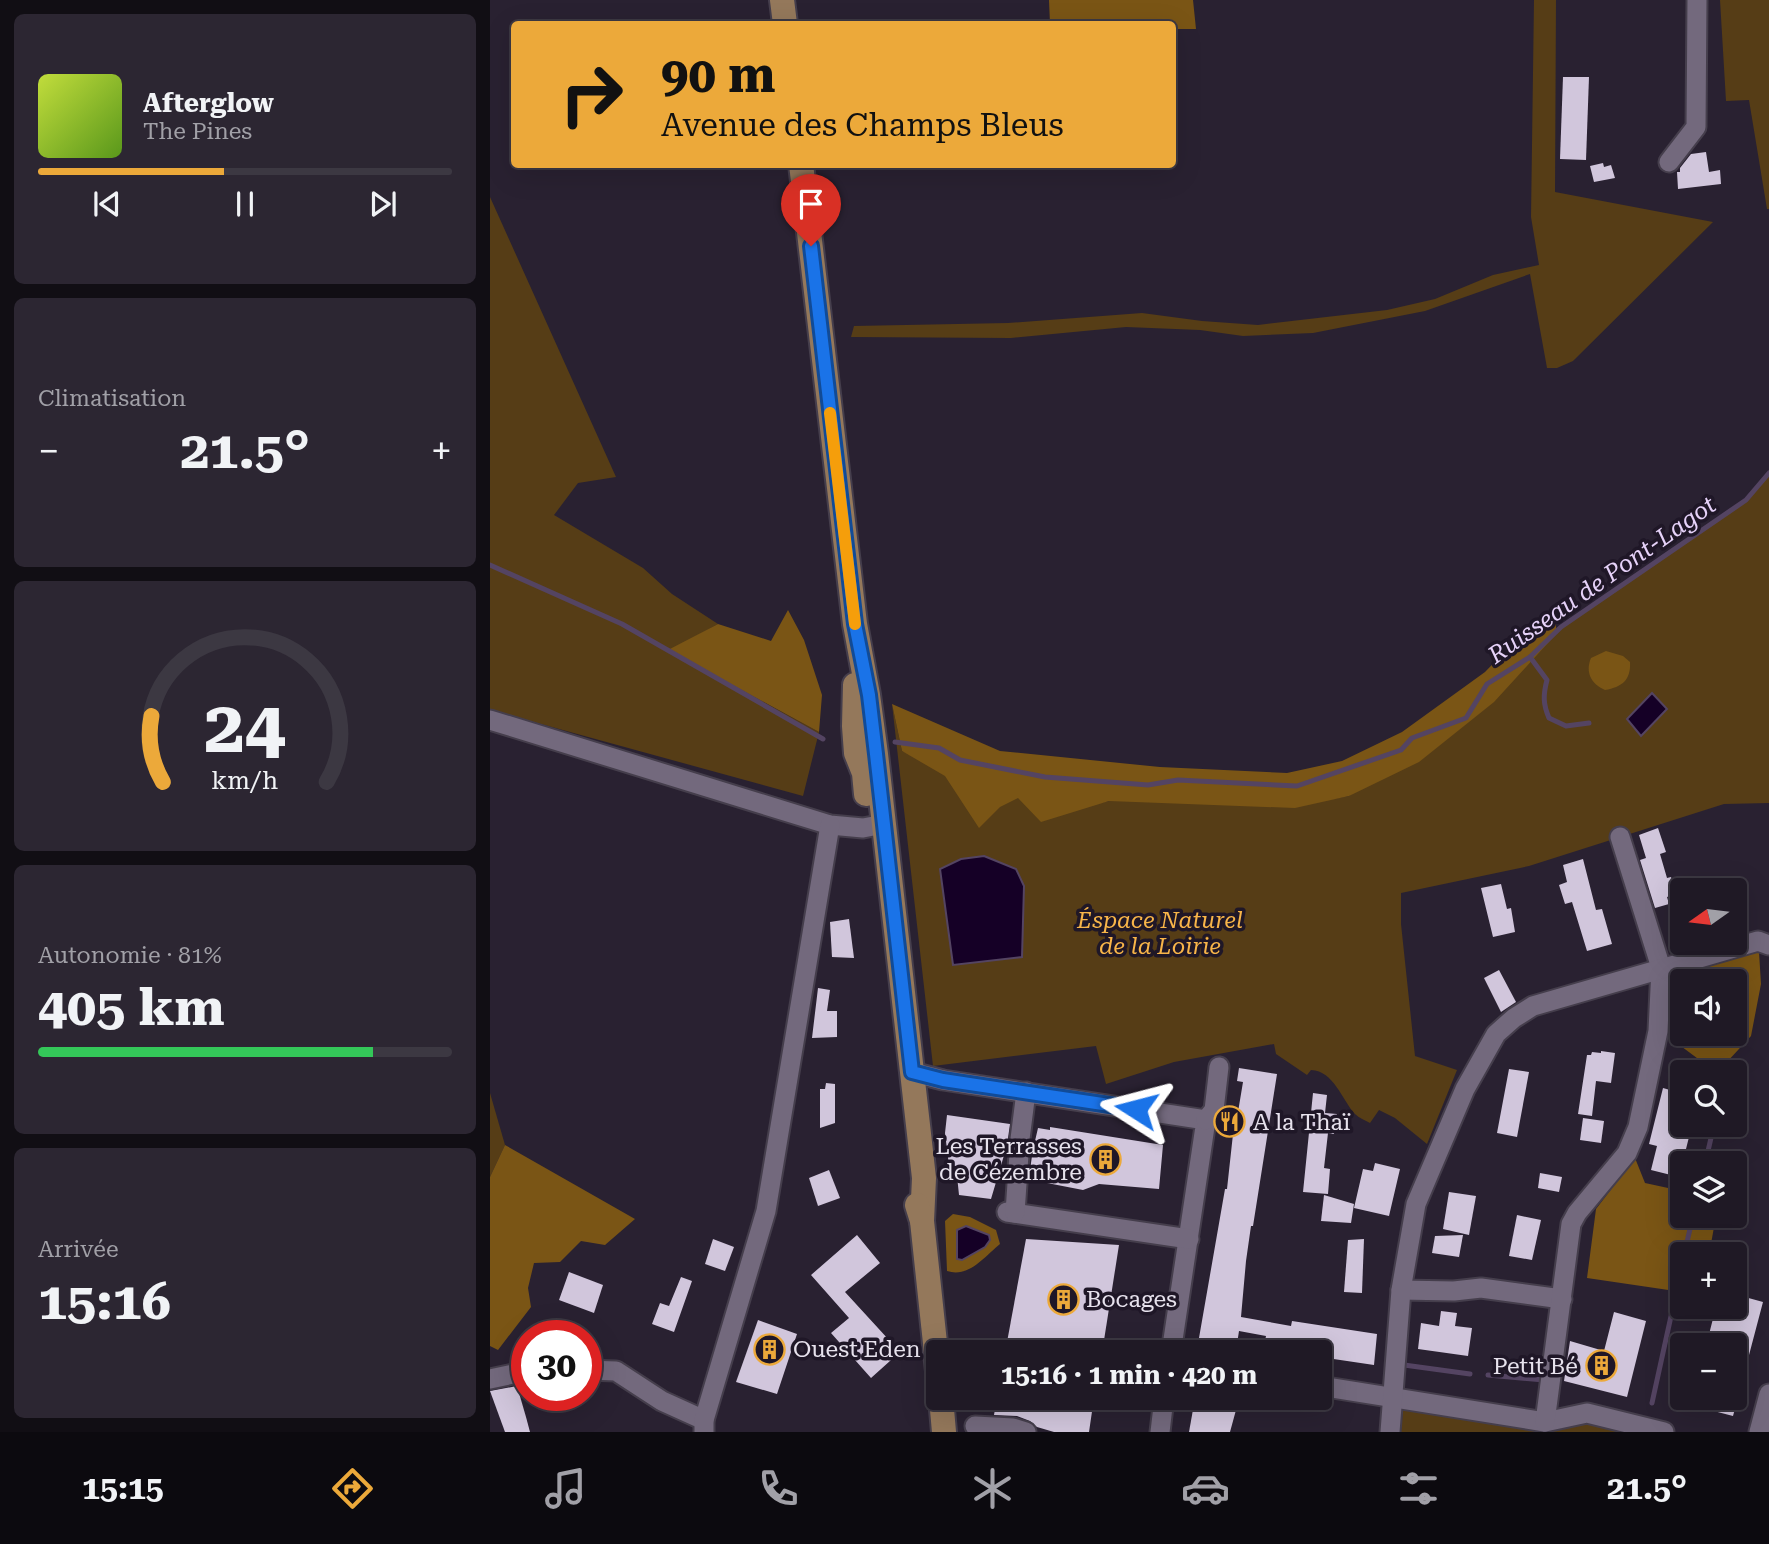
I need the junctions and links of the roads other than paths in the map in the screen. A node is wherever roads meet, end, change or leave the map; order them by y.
1 (782, 0) edge
2 (1697, 0) edge
3 (785, 21) edge
4 (1669, 162) dead end
5 (801, 168) edge
6 (490, 720) edge
7 (830, 825) junction
8 (877, 825) junction
9 (1620, 837) dead end
10 (1769, 944) edge
11 (1661, 968) junction
12 (896, 1045) junction
13 (1219, 1067) dead end
14 (912, 1072) junction
15 (1026, 1092) junction
16 (1206, 1119) junction
17 (922, 1221) junction
18 (1189, 1239) junction
19 (1401, 1290) junction
20 (1562, 1299) junction
21 (935, 1340) edge
22 (1173, 1340) edge
23 (602, 1371) edge
24 (511, 1374) edge
25 (490, 1378) edge
26 (1332, 1388) edge
27 (1769, 1394) edge
28 (1392, 1397) junction
29 (942, 1410) edge
30 (1163, 1410) edge
31 (1545, 1422) junction
32 (704, 1426) edge
33 (975, 1426) dead end
34 (944, 1432) edge
35 (1026, 1432) edge
36 (1160, 1432) edge
37 (1390, 1432) edge
38 (1664, 1432) edge
39 (1759, 1432) edge

1 - 3 main road
2 - 4 street
5 - 8 main road
6 - 7 street
7 - 8 street
7 - 32 street
8 - 12 main road
8 - 14 main road
9 - 11 street
10 - 11 street
11 - 19 street
11 - 20 street
12 - 14 main road
12 - 17 main road
13 - 16 street
14 - 15 street
14 - 17 main road
15 - 16 street
15 - 18 street
16 - 18 street
17 - 21 main road
18 - 22 street
19 - 20 street
19 - 28 street
20 - 31 street
23 - 32 street
24 - 25 street
26 - 28 street
27 - 39 street
28 - 31 street
28 - 37 street
29 - 34 main road
30 - 36 street
31 - 38 street
33 - 35 street

